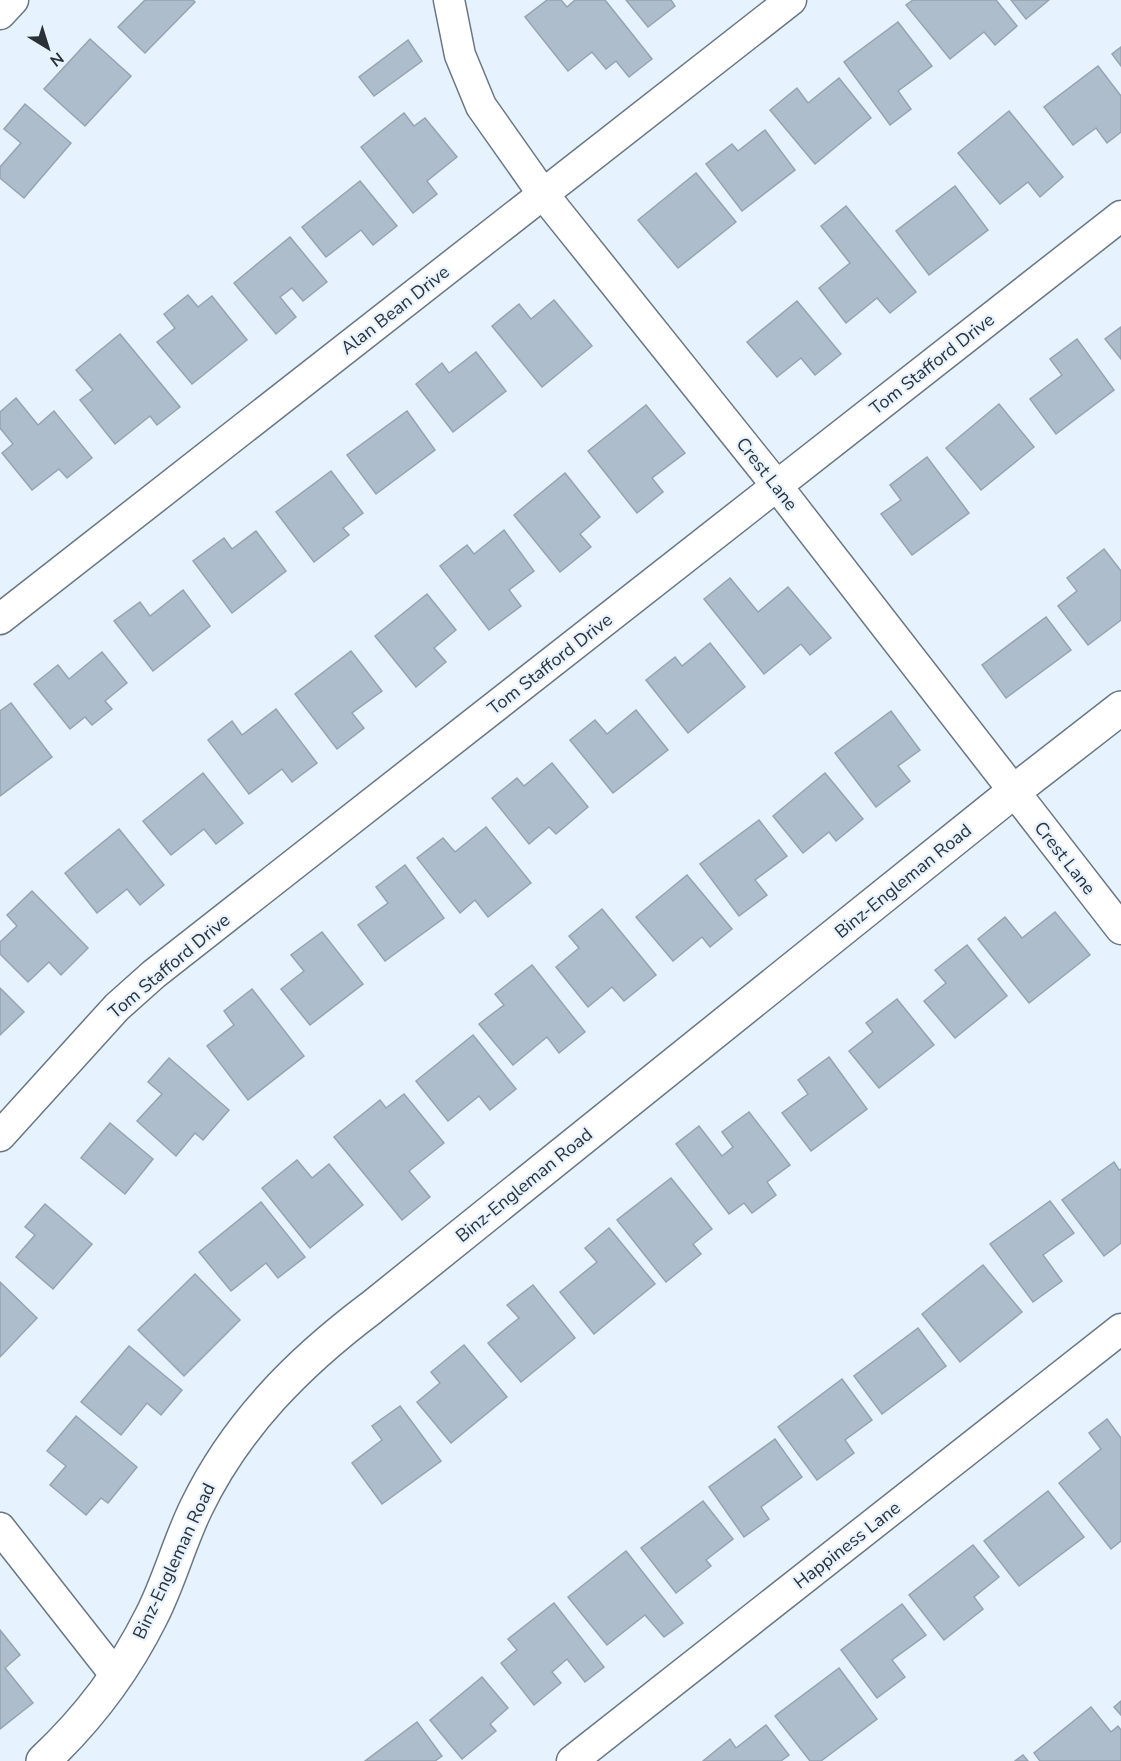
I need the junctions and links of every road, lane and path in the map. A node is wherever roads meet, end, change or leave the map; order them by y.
1 (13, 0) edge
2 (449, 0) edge
3 (791, 0) edge
4 (0, 14) edge
5 (543, 194) junction
6 (1121, 216) edge
7 (777, 486) junction
8 (0, 620) edge
9 (1121, 708) edge
10 (1013, 792) junction
11 (1121, 929) edge
12 (0, 1136) edge
13 (1121, 1329) edge
14 (0, 1528) edge
15 (117, 1677) junction
16 (43, 1761) edge
17 (572, 1761) edge

1 - 4 street
2 - 5 street, Crest Lane
3 - 5 street, Alan Bean Drive
5 - 7 street, Crest Lane
5 - 8 street, Alan Bean Drive
6 - 7 street, Tom Stafford Drive
7 - 10 street, Crest Lane
7 - 12 street, Tom Stafford Drive
9 - 10 street, Binz-Engleman Road
10 - 11 street, Crest Lane
10 - 15 street, Binz-Engleman Road
13 - 17 street, Happiness Lane
14 - 15 street
15 - 16 street, Binz-Engleman Road

